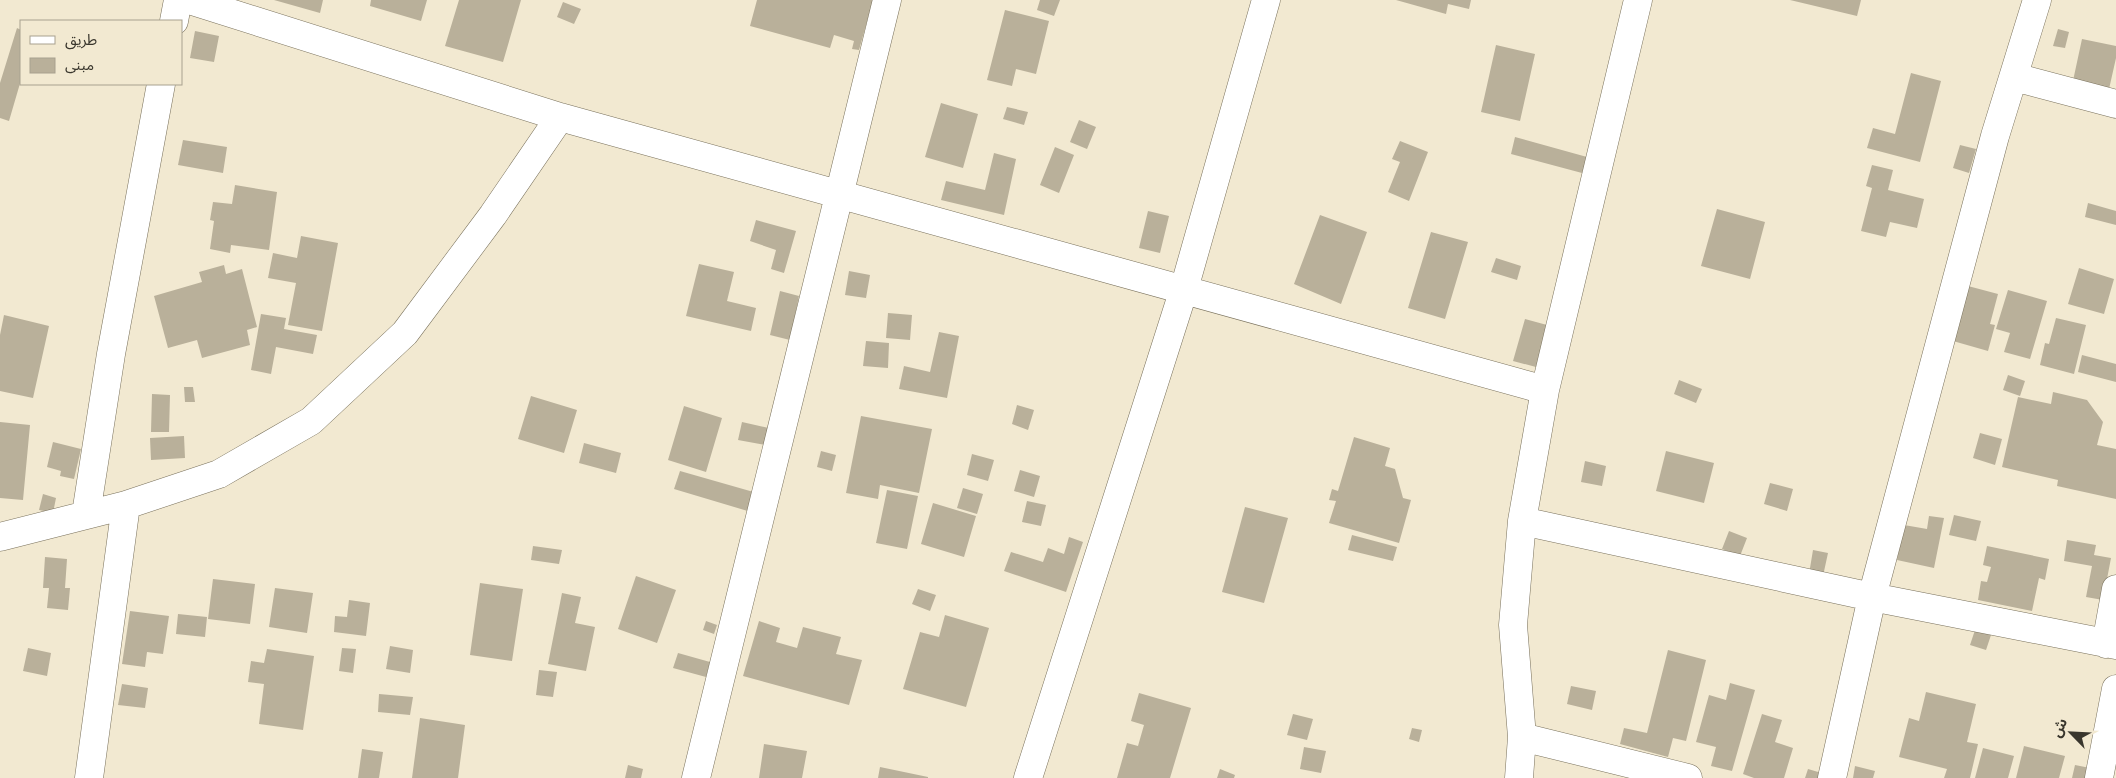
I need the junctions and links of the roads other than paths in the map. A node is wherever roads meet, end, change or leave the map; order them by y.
1 (178, 0) edge
2 (189, 0) edge
3 (887, 0) edge
4 (1266, 0) edge
5 (1638, 0) edge
6 (2037, 0) edge
7 (174, 20) edge
8 (2014, 77) junction
9 (161, 85) edge
10 (2116, 104) edge
11 (560, 117) junction
12 (839, 196) junction
13 (1184, 289) junction
14 (1546, 390) junction
15 (126, 505) junction
16 (86, 514) junction
17 (1522, 521) junction
18 (0, 537) edge
19 (2116, 589) edge
20 (1872, 597) junction
21 (2111, 644) edge
22 (2116, 689) edge
23 (1522, 737) junction
24 (89, 778) edge
25 (696, 778) edge
26 (1028, 778) edge
27 (1519, 778) edge
28 (1688, 778) edge
29 (1832, 778) edge
30 (2099, 778) edge

1 - 7 street
2 - 11 street
3 - 12 street
4 - 13 street
5 - 14 street
6 - 8 street
8 - 10 street
8 - 20 street
9 - 16 street
11 - 12 street
11 - 15 street
12 - 13 street
12 - 25 street
13 - 14 street
13 - 26 street
14 - 17 street
15 - 16 street
15 - 24 street
16 - 18 street
17 - 20 street
17 - 23 street
19 - 21 street
20 - 21 street
20 - 29 street
22 - 30 street
23 - 27 street
23 - 28 street

